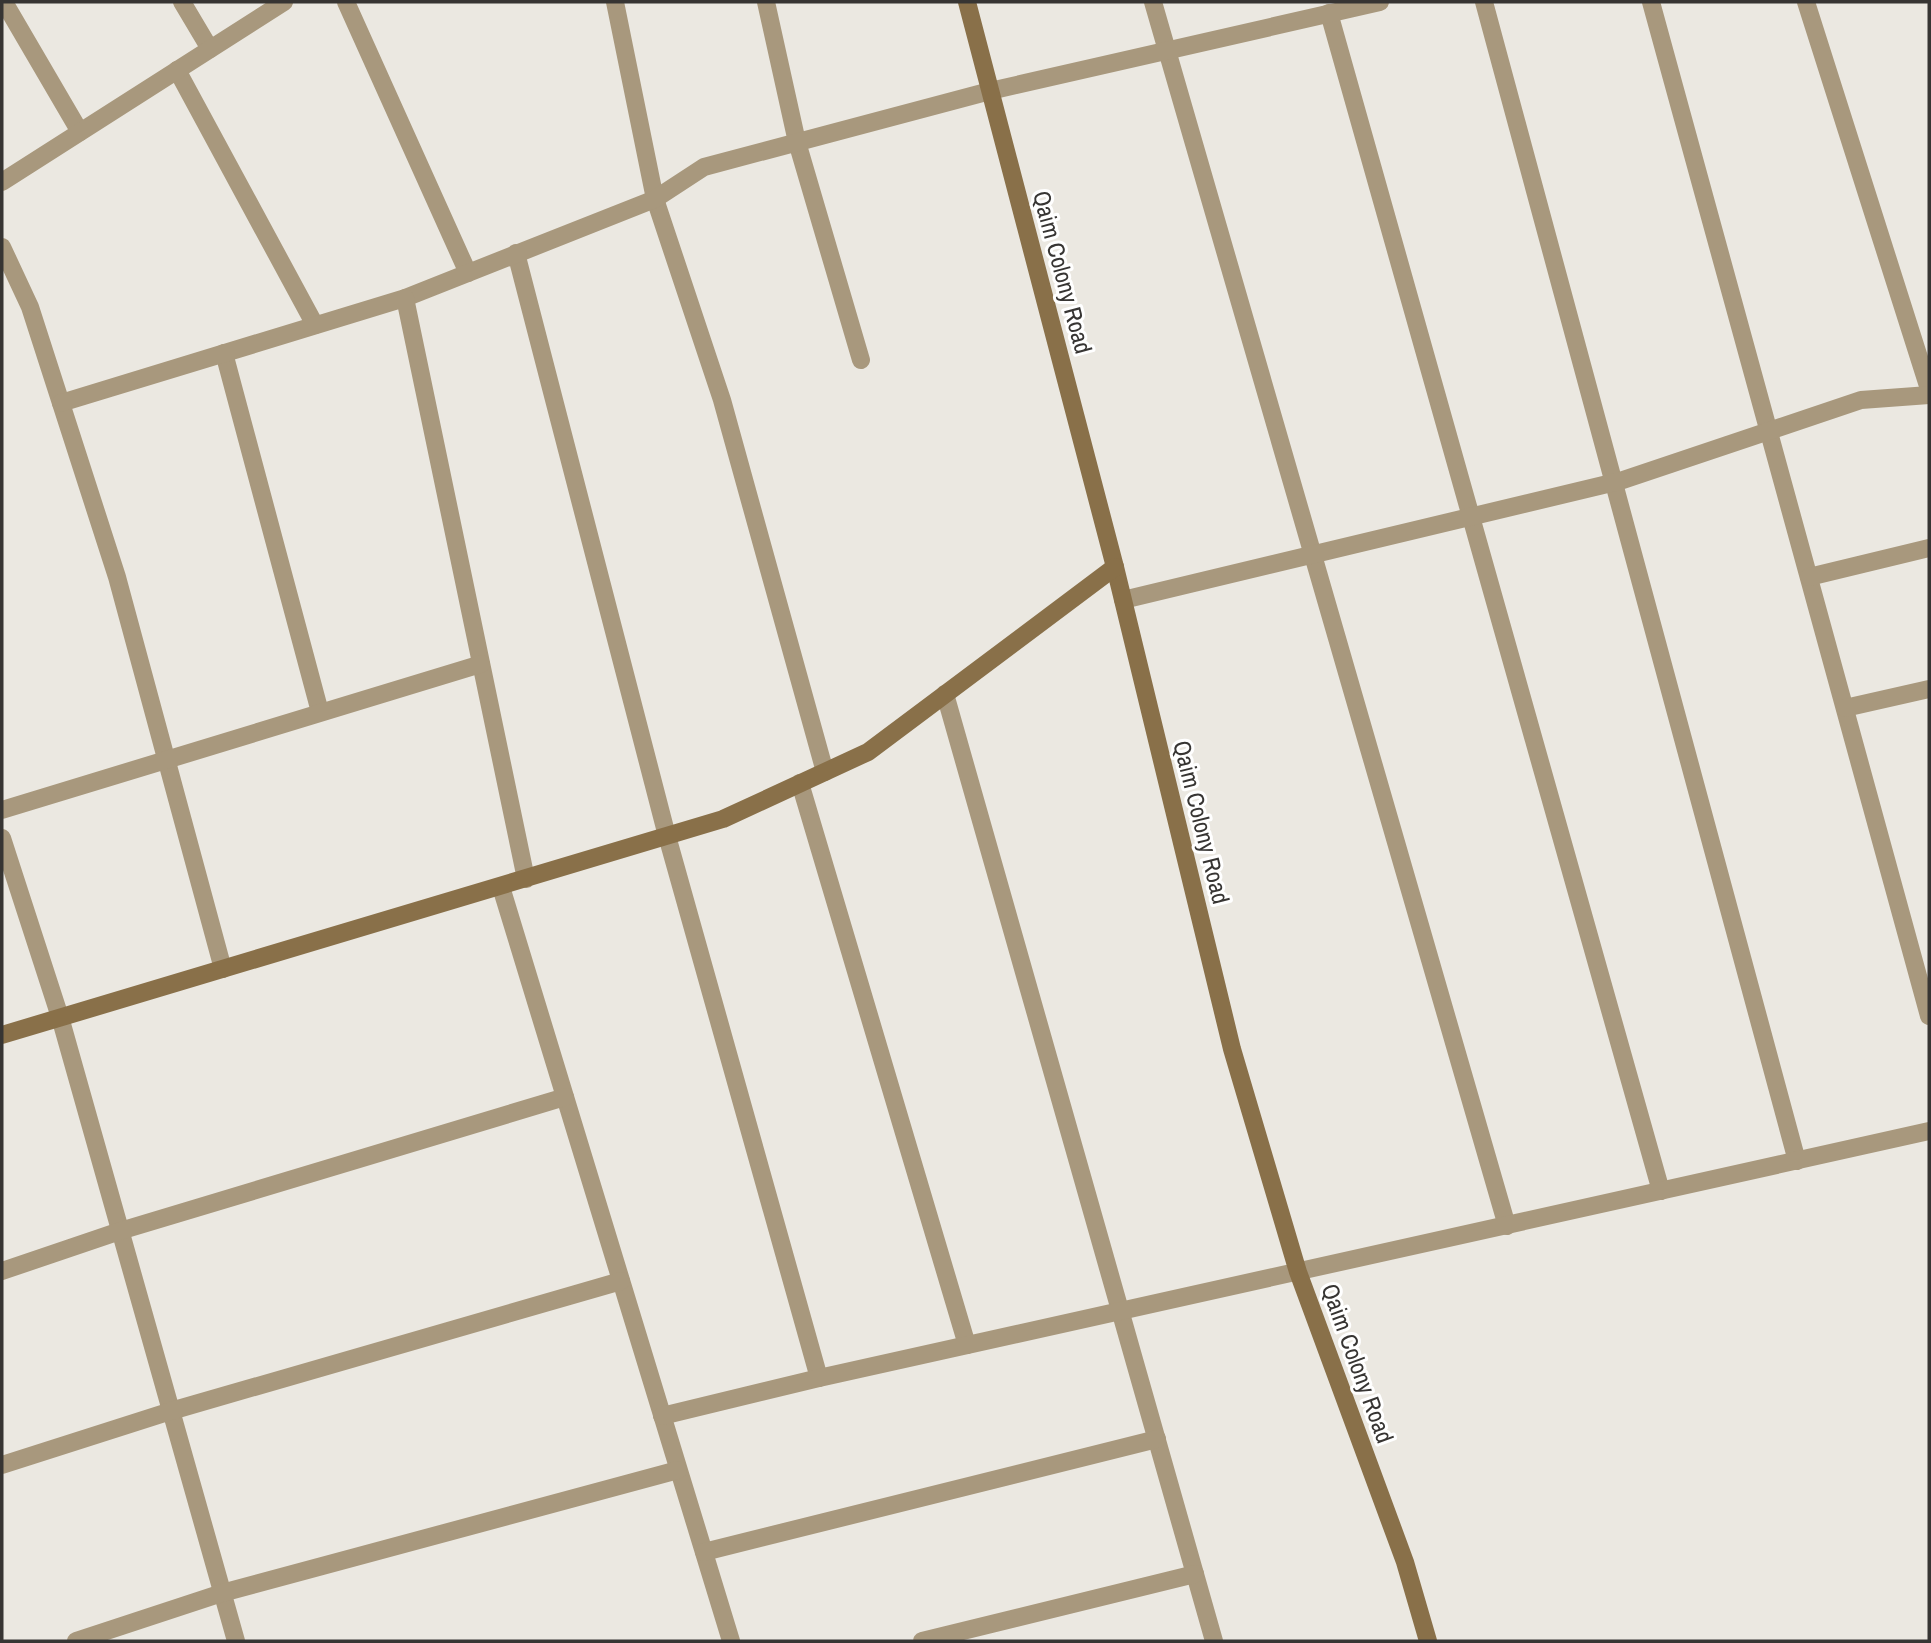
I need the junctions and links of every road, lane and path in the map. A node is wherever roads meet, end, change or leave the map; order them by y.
1 (4, 2) edge
2 (183, 2) edge
3 (284, 2) edge
4 (346, 2) edge
5 (615, 2) edge
6 (766, 2) edge
7 (967, 2) edge
8 (1153, 2) edge
9 (1380, 2) edge
10 (1484, 2) edge
11 (1651, 2) edge
12 (1806, 2) edge
13 (1329, 13) junction
14 (210, 49) junction
15 (1167, 50) junction
16 (177, 70) junction
17 (990, 91) junction
18 (80, 132) junction
19 (797, 142) junction
20 (2, 182) edge
21 (655, 199) junction
22 (2, 247) edge
23 (516, 253) junction
24 (468, 273) junction
25 (405, 298) junction
26 (315, 325) junction
27 (224, 354) junction
28 (861, 360) dead end
29 (1929, 392) edge
30 (61, 403) junction
31 (1769, 431) junction
32 (1614, 482) junction
33 (1471, 517) junction
34 (1929, 548) edge
35 (1313, 555) junction
36 (1115, 567) junction
37 (1809, 577) junction
38 (1123, 600) junction
39 (481, 664) junction
40 (1929, 689) edge
41 (945, 694) junction
42 (1845, 708) junction
43 (320, 712) junction
44 (166, 759) junction
45 (825, 772) junction
46 (800, 783) junction
47 (2, 810) edge
48 (667, 836) junction
49 (2, 838) edge
50 (526, 879) junction
51 (501, 887) junction
52 (223, 969) junction
53 (1929, 1016) edge
54 (60, 1017) junction
55 (2, 1035) edge
56 (565, 1097) junction
57 (1929, 1131) edge
58 (1797, 1161) junction
59 (1661, 1191) junction
60 (1507, 1226) junction
61 (120, 1231) junction
62 (2, 1271) edge
63 (1298, 1272) junction
64 (621, 1281) junction
65 (1121, 1311) junction
66 (967, 1345) junction
67 (819, 1378) junction
68 (171, 1411) junction
69 (662, 1416) junction
70 (1157, 1439) junction
71 (2, 1465) edge
72 (678, 1470) junction
73 (704, 1552) junction
74 (1195, 1574) junction
75 (222, 1593) junction
76 (76, 1641) edge
77 (236, 1641) edge
78 (731, 1641) edge
79 (922, 1641) edge
80 (1214, 1641) edge
81 (1428, 1641) edge

1 - 18 street
2 - 14 street
3 - 14 street
4 - 24 street
5 - 21 street
6 - 19 street
7 - 17 street, Qaim Colony Road
8 - 15 street
9 - 13 street
10 - 32 street
11 - 31 street
12 - 29 street
13 - 15 street
13 - 33 street
14 - 16 street
15 - 17 street
15 - 35 street
16 - 18 street
16 - 26 street
17 - 19 street
17 - 36 street, Qaim Colony Road
18 - 20 street
19 - 21 street
19 - 28 street
21 - 23 street
21 - 45 street
22 - 30 street
23 - 24 street
23 - 48 street
24 - 25 street
25 - 26 street
25 - 39 street
26 - 27 street
27 - 30 street
27 - 43 street
29 - 31 street
30 - 44 street
31 - 32 street
31 - 37 street
32 - 33 street
32 - 58 street
33 - 35 street
33 - 59 street
34 - 37 street
35 - 38 street
35 - 60 street
36 - 38 street, Qaim Colony Road
36 - 41 street
37 - 42 street
38 - 63 street, Qaim Colony Road
39 - 43 street
39 - 50 street
40 - 42 street
41 - 45 street
41 - 65 street
42 - 53 street
43 - 44 street
44 - 47 street
44 - 52 street
45 - 46 street
46 - 48 street
46 - 66 street
48 - 50 street
48 - 67 street
49 - 54 street
50 - 51 street
51 - 52 street
51 - 56 street
52 - 54 street
54 - 55 street
54 - 61 street
56 - 61 street
56 - 64 street
57 - 58 street
58 - 59 street
59 - 60 street
60 - 63 street
61 - 62 street
61 - 68 street
63 - 65 street
63 - 81 street, Qaim Colony Road
64 - 68 street
64 - 69 street
65 - 66 street
65 - 70 street
66 - 67 street
67 - 69 street
68 - 71 street
68 - 75 street
69 - 72 street
70 - 73 street
70 - 74 street
72 - 73 street
72 - 75 street
73 - 78 street
74 - 79 street
74 - 80 street
75 - 76 street
75 - 77 street

